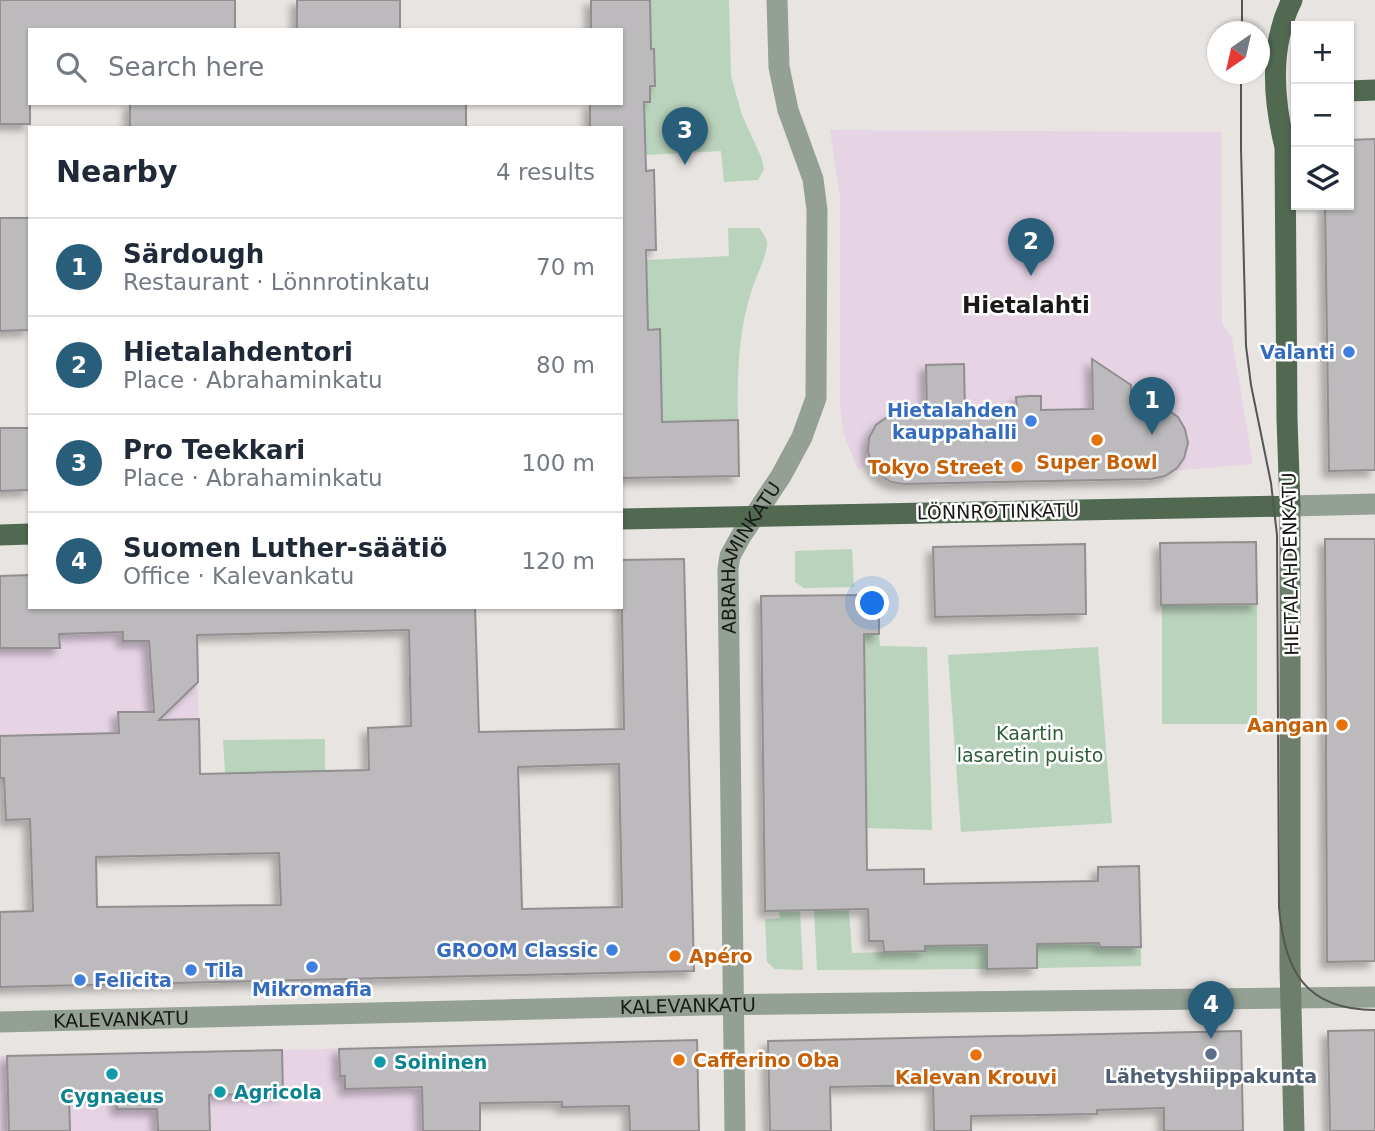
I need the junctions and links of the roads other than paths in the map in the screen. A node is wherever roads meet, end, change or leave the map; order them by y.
1 (777, 0) edge
2 (1292, 0) edge
3 (1375, 90) edge
4 (1354, 91) edge
5 (1291, 132) edge
6 (1285, 147) junction
7 (1375, 504) edge
8 (1290, 506) junction
9 (752, 516) junction
10 (623, 519) edge
11 (28, 534) edge
12 (0, 535) edge
13 (1375, 997) edge
14 (1290, 998) junction
15 (735, 1005) junction
16 (0, 1022) edge
17 (735, 1131) edge
18 (1294, 1131) edge

1 - 9 street, ABRAHAMINKATU
2 - 6 main road, HIETALAHDENKATU
3 - 4 main road
5 - 6 main road
6 - 8 main road, HIETALAHDENKATU
7 - 8 street, LÖNNROTINKATU
8 - 9 main road, LÖNNROTINKATU
8 - 14 main road, HIETALAHDENKATU
9 - 10 main road, LÖNNROTINKATU
9 - 15 street, ABRAHAMINKATU
11 - 12 main road
13 - 14 street, KALEVANKATU
14 - 15 street, KALEVANKATU
14 - 18 main road, HIETALAHDENKATU
15 - 16 street, KALEVANKATU
15 - 17 street, ABRAHAMINKATU

